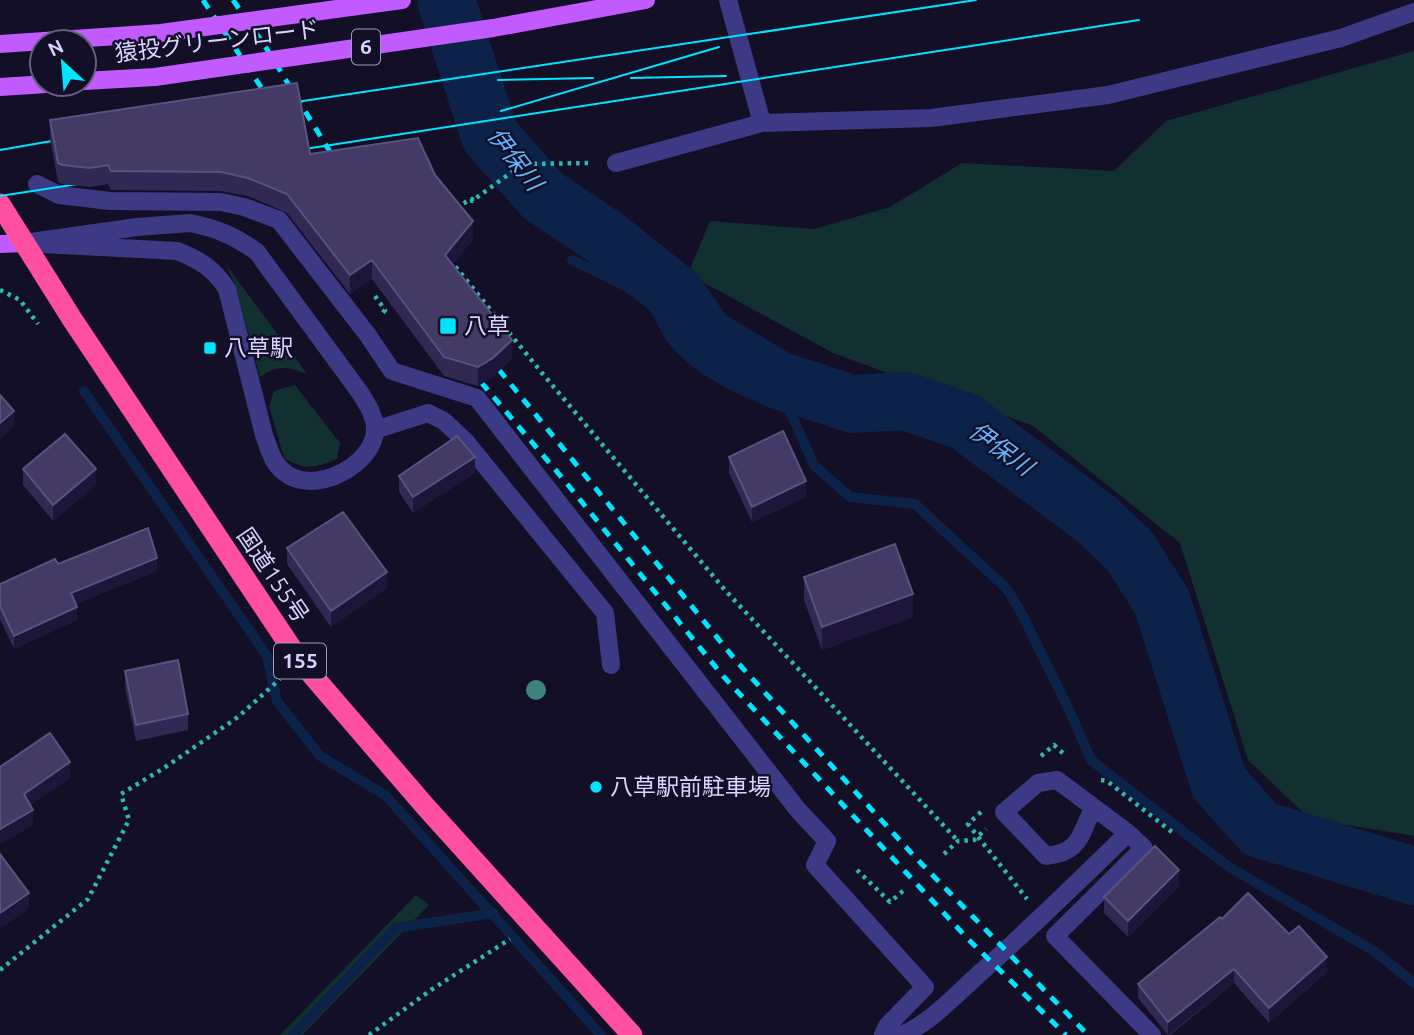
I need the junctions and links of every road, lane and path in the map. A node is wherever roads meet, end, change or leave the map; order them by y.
1 (402, 0) edge
2 (646, 0) edge
3 (728, 0) edge
4 (1414, 12) edge
5 (0, 44) edge
6 (98, 80) edge
7 (28, 85) edge
8 (0, 87) edge
9 (762, 123) junction
10 (616, 163) joint
11 (37, 184) dead end
12 (0, 204) edge
13 (451, 210) edge
14 (24, 243) junction
15 (0, 244) edge
16 (445, 253) edge
17 (0, 290) edge
18 (375, 296) dead end
19 (385, 310) dead end
20 (38, 324) dead end
21 (375, 430) junction
22 (300, 661) junction
23 (611, 664) dead end
24 (1093, 809) junction
25 (1128, 833) junction
26 (827, 841) junction
27 (944, 854) dead end
28 (904, 890) dead end
29 (533, 924) junction
30 (0, 970) edge
31 (369, 1035) edge
32 (632, 1035) edge
33 (883, 1035) edge
34 (901, 1035) edge
35 (1152, 1035) edge

1 - 5 main road, 猿投グリーンロード / 6, bridge
2 - 6 main road, 猿投グリーンロード / 6, bridge
3 - 9 street
4 - 9 street
7 - 8 main road
9 - 10 street
10 - 13 path
11 - 26 street
12 - 14 highway, 国道155号 / 155
14 - 15 main road
14 - 21 street
14 - 21 street
14 - 22 highway, 国道155号 / 155
16 - 27 path
17 - 20 path
18 - 19 path
21 - 23 street
22 - 29 highway, 国道155号 / 155
22 - 30 path
24 - 24 street
24 - 25 street
25 - 34 street
25 - 35 street
26 - 28 path
26 - 33 street
29 - 31 path
29 - 32 highway, 国道155号 / 155

